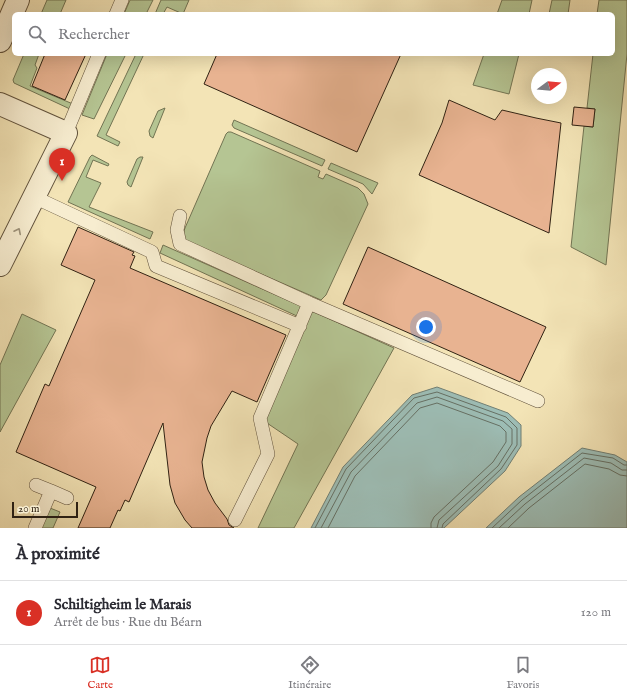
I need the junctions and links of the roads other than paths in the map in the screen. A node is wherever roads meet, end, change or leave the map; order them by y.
1 (18, 0) edge
2 (122, 0) edge
3 (13, 12) edge
4 (117, 12) edge
5 (12, 14) edge
6 (0, 41) edge
7 (98, 56) edge
8 (0, 104) edge
9 (66, 133) junction
10 (34, 197) junction
11 (180, 216) dead end
12 (0, 265) edge
13 (309, 303) junction
14 (300, 326) junction
15 (538, 401) dead end
16 (36, 484) dead end
17 (51, 491) junction
18 (67, 498) dead end
19 (235, 520) dead end
20 (35, 528) edge

1 - 3 street
2 - 4 lane
5 - 6 street
7 - 9 lane
8 - 9 street
9 - 10 street
12 -> 10 street
10 - 14 lane
11 - 13 lane
13 - 14 lane
13 - 15 lane
14 - 19 lane
16 - 17 lane
17 - 18 lane
17 - 20 lane

